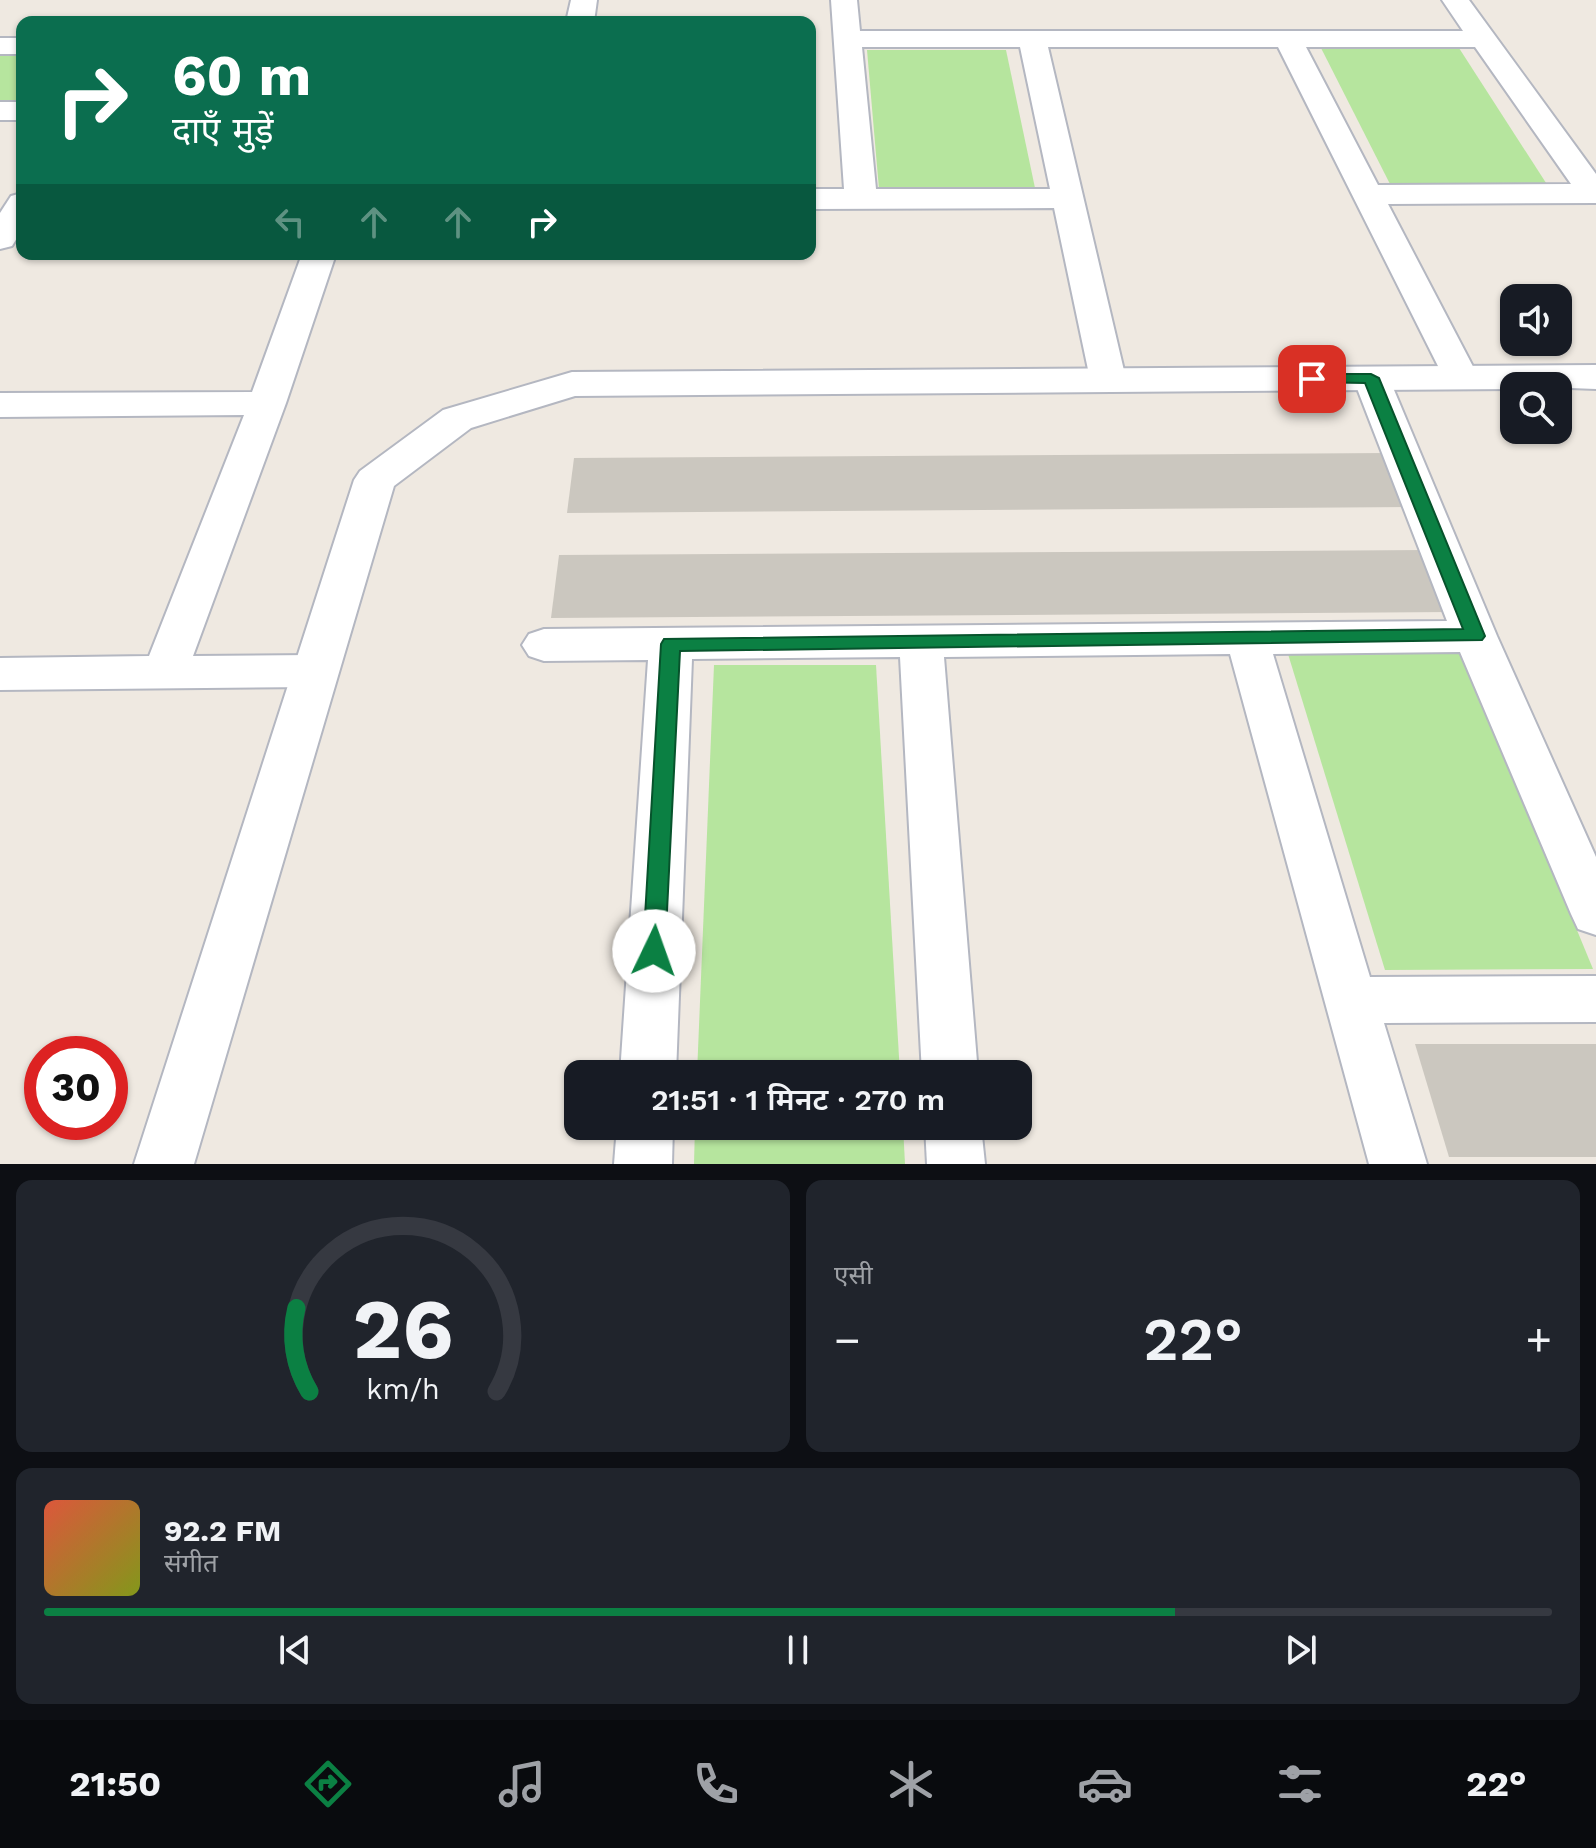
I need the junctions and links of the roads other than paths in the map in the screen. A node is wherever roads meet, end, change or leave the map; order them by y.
1 (844, 0) edge
2 (1455, 0) edge
3 (848, 39) junction
4 (1032, 39) junction
5 (1288, 39) junction
6 (1482, 39) junction
7 (1595, 193) edge
8 (1368, 195) junction
9 (1066, 198) junction
10 (816, 199) edge
11 (861, 199) junction
12 (16, 213) edge
13 (0, 239) edge
14 (317, 260) edge
15 (1596, 377) edge
16 (1371, 378) junction
17 (1461, 378) junction
18 (1108, 379) junction
19 (267, 403) junction
20 (0, 405) edge
21 (1475, 636) junction
22 (1247, 638) junction
23 (921, 641) junction
24 (671, 644) junction
25 (544, 645) dead end
26 (313, 671) junction
27 (165, 673) junction
28 (0, 674) edge
29 (1596, 914) edge
30 (1596, 999) edge
31 (1353, 1000) junction
32 (649, 1060) edge
33 (949, 1060) edge
34 (644, 1140) edge
35 (954, 1140) edge
36 (164, 1164) edge
37 (643, 1164) edge
38 (956, 1164) edge
39 (1398, 1164) edge

1 - 3 street
2 - 6 street
3 - 4 street
3 - 11 street
4 - 5 street
4 - 9 street
5 - 6 street
5 - 8 street
6 - 7 street
7 - 8 street
8 - 17 street
9 - 11 street
9 - 18 street
10 - 11 street
12 - 13 street
14 - 19 street
15 - 17 street
16 - 17 street
16 - 18 street
16 - 21 street
18 - 26 street
19 - 20 street
19 - 27 street
21 - 22 street
21 - 29 street
22 - 23 street
22 - 31 street
23 - 24 street
23 - 33 street
24 - 25 street
24 - 32 street
26 - 27 street
26 - 36 street
27 - 28 street
30 - 31 street
31 - 39 street
34 - 37 street
35 - 38 street

